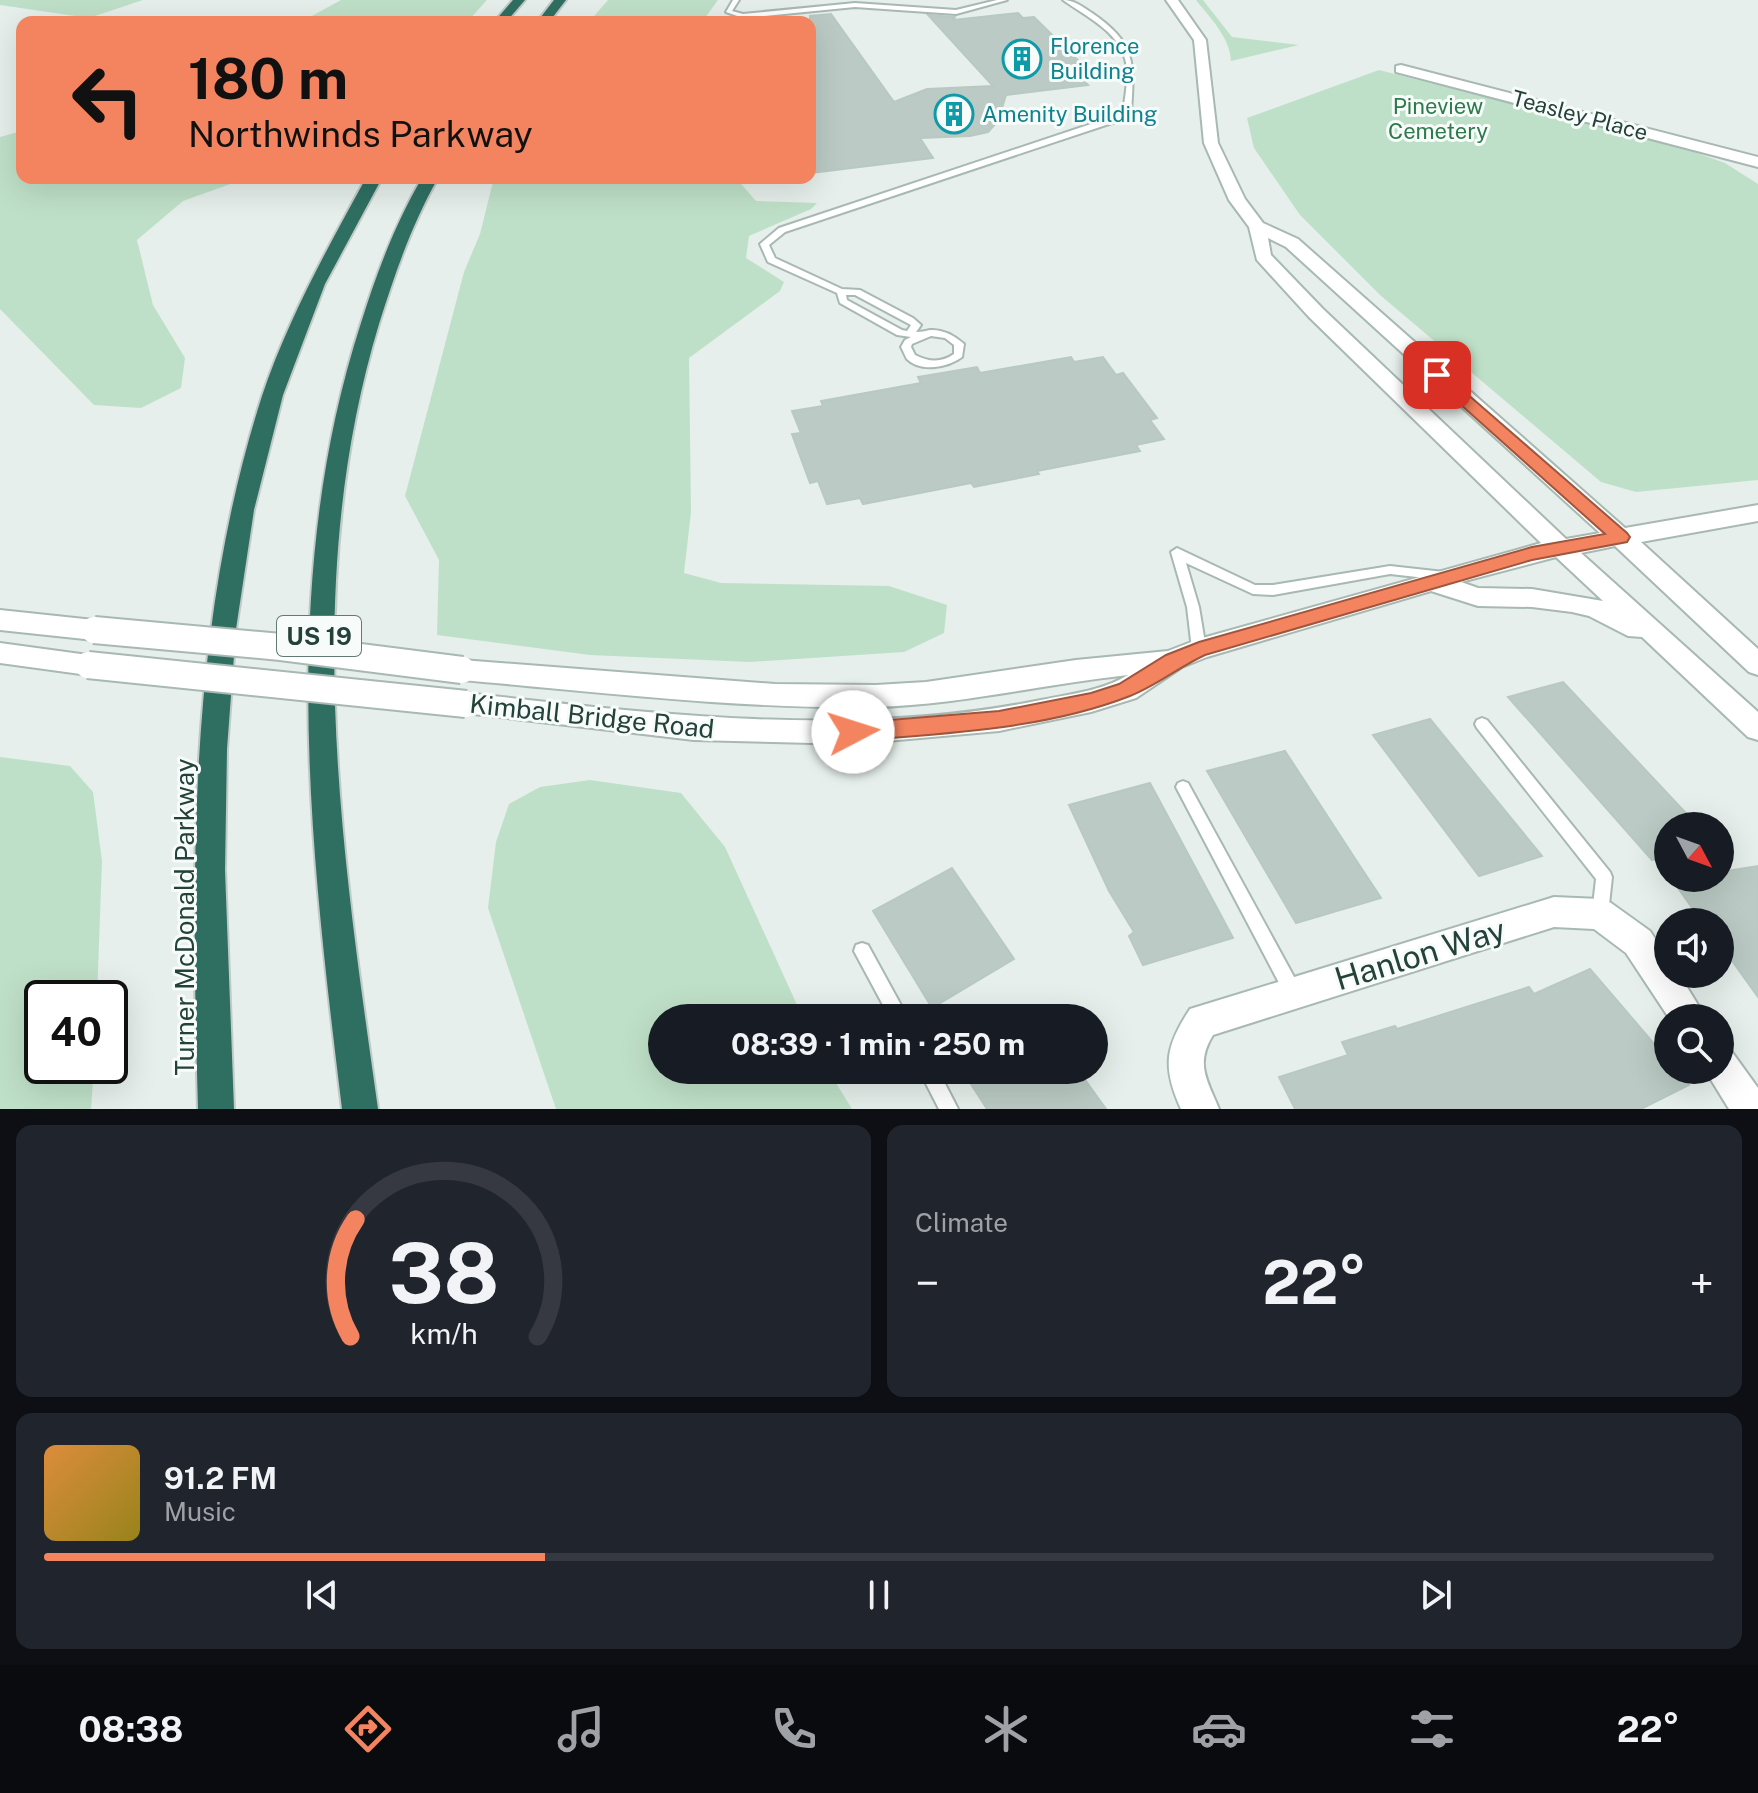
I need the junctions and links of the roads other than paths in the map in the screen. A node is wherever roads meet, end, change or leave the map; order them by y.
1 (519, 0) edge
2 (560, 0) edge
3 (736, 0) edge
4 (1004, 0) edge
5 (1066, 0) edge
6 (1172, 0) edge
7 (505, 16) edge
8 (548, 16) edge
9 (1401, 69) dead end
10 (1758, 162) edge
11 (370, 184) edge
12 (427, 184) edge
13 (1257, 227) junction
14 (915, 334) junction
15 (1758, 513) edge
16 (1621, 537) junction
17 (1561, 548) junction
18 (1444, 580) junction
19 (0, 620) edge
20 (1662, 641) junction
21 (1199, 649) junction
22 (0, 653) edge
23 (1173, 660) junction
24 (1758, 665) edge
25 (1482, 724) dead end
26 (1758, 729) edge
27 (1183, 787) dead end
28 (1600, 914) junction
29 (862, 951) dead end
30 (1294, 993) junction
31 (891, 1004) edge
32 (1680, 1004) edge
33 (936, 1084) edge
34 (1734, 1084) edge
35 (216, 1109) edge
36 (360, 1109) edge
37 (949, 1109) edge
38 (1201, 1109) edge
39 (1751, 1109) edge

1 - 7 highway
2 - 8 highway
3 - 4 lane
5 - 14 lane
6 - 13 street
9 - 10 street, Teasley Place
11 - 35 highway, Turner McDonald Parkway
12 - 36 highway, US 19
13 - 16 street
13 - 17 street
14 - 14 lane
15 - 16 street, Kimball Bridge Road
16 - 17 street, Kimball Bridge Road
16 - 24 street
17 - 18 street, Kimball Bridge Road
17 - 20 street
18 - 20 street
18 - 21 street, Kimball Bridge Road
18 - 21 lane
19 - 23 street, Kimball Bridge Road, bridge
20 - 26 street
21 - 23 street, Kimball Bridge Road
22 - 23 street, Kimball Bridge Road, bridge
25 - 28 lane
27 - 30 lane
28 - 30 street, Hanlon Way
28 - 32 street
29 - 31 lane
30 - 38 street, Hanlon Way
33 - 37 lane
34 - 39 street

